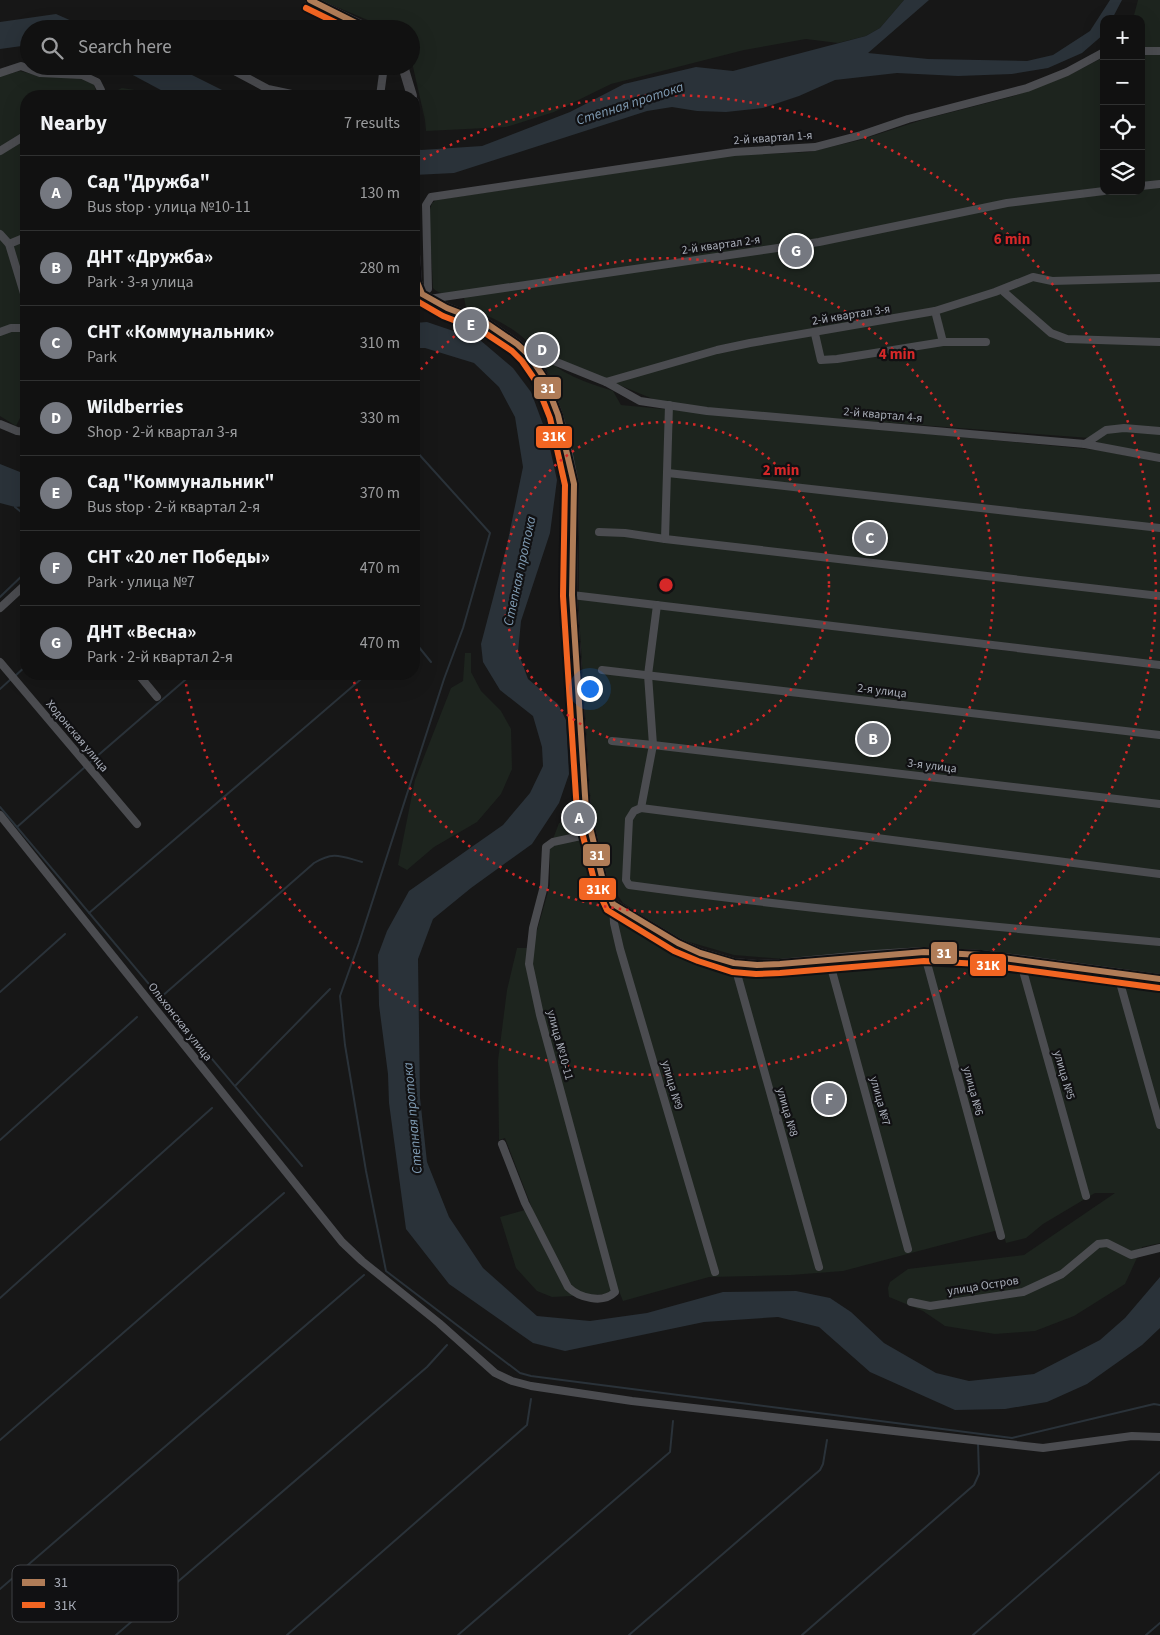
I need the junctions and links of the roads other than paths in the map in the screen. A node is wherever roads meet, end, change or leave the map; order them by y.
1 (310, 0) edge
2 (349, 19) edge
3 (1145, 51) edge
4 (1160, 51) edge
5 (1100, 54) edge
6 (20, 66) edge
7 (0, 73) edge
8 (82, 75) edge
9 (242, 75) edge
10 (383, 75) edge
11 (406, 75) edge
12 (101, 90) edge
13 (273, 90) edge
14 (381, 90) edge
15 (410, 90) edge
16 (20, 138) edge
17 (0, 151) edge
18 (1160, 184) edge
19 (1145, 186) edge
20 (1100, 191) edge
21 (0, 234) edge
22 (20, 239) edge
23 (9, 244) junction
24 (1160, 278) edge
25 (20, 280) edge
26 (1004, 292) dead end
27 (421, 296) edge
28 (935, 311) junction
29 (20, 328) edge
30 (0, 332) edge
31 (815, 334) dead end
32 (943, 342) junction
33 (986, 342) dead end
34 (1160, 342) edge
35 (529, 355) junction
36 (606, 382) junction
37 (669, 405) junction
38 (0, 424) edge
39 (20, 431) edge
40 (1160, 431) edge
41 (1085, 444) junction
42 (1160, 458) edge
43 (668, 473) junction
44 (1160, 528) edge
45 (599, 532) dead end
46 (665, 539) junction
47 (20, 590) edge
48 (572, 596) junction
49 (1160, 596) edge
50 (656, 605) junction
51 (0, 608) edge
52 (0, 662) edge
53 (1160, 665) edge
54 (602, 670) dead end
55 (648, 675) junction
56 (143, 680) edge
57 (157, 697) dead end
58 (1160, 735) edge
59 (612, 741) dead end
60 (652, 745) junction
61 (1160, 804) edge
62 (641, 808) junction
63 (0, 815) edge
64 (136, 824) dead end
65 (590, 834) junction
66 (1160, 874) edge
67 (613, 904) junction
68 (1160, 942) edge
69 (924, 952) junction
70 (829, 960) junction
71 (1020, 960) junction
72 (734, 963) junction
73 (1117, 972) junction
74 (1160, 980) edge
75 (1160, 1125) edge
76 (502, 1144) dead end
77 (1086, 1196) dead end
78 (1001, 1236) dead end
79 (1160, 1248) edge
80 (908, 1249) dead end
81 (819, 1267) dead end
82 (715, 1272) dead end
83 (912, 1302) dead end
84 (1160, 1437) edge

1 - 2 street
3 - 4 street
5 - 27 street, 2-й квартал 1-я
6 - 7 street
8 - 12 street
9 - 13 street
10 - 14 street
11 - 15 street
16 - 17 street
18 - 19 street
20 - 27 street, 2-й квартал 2-я
21 - 23 street
22 - 23 street
23 - 25 street
24 - 28 street, 2-й квартал 3-я
26 - 34 street
27 - 35 street
28 - 32 street
28 - 36 street, 2-й квартал 3-я
29 - 30 street
31 - 32 street, 2-й квартал 3-я
32 - 33 street, 2-й квартал 3-я
35 - 36 street
35 - 48 street
36 - 37 street, 2-й квартал 4-я
37 - 41 street, 2-й квартал 4-я
37 - 43 street
38 - 39 street
40 - 41 street
41 - 42 street, 2-й квартал 4-я
43 - 44 street
43 - 46 street
45 - 46 street
46 - 49 street
47 - 51 street
48 - 50 street
48 - 65 street
50 - 53 street
50 - 55 street
52 - 64 street, Ходонская улица
54 - 55 street, 2-я улица
55 - 58 street, 2-я улица
55 - 60 street
56 - 57 street
59 - 60 street, 3-я улица
60 - 61 street, 3-я улица
60 - 62 street
62 - 66 street
62 - 68 street
63 - 84 street, Ольхонская улица
65 - 67 street
65 - 76 street, улица №10-11
67 - 72 street
67 - 82 street, улица №9
69 - 70 street
69 - 71 street
69 - 78 street, улица №6
70 - 72 street
70 - 80 street, улица №7
71 - 73 street
71 - 77 street, улица №5
72 - 81 street, улица №8
73 - 74 street
73 - 75 street
79 - 83 street, улица Остров

